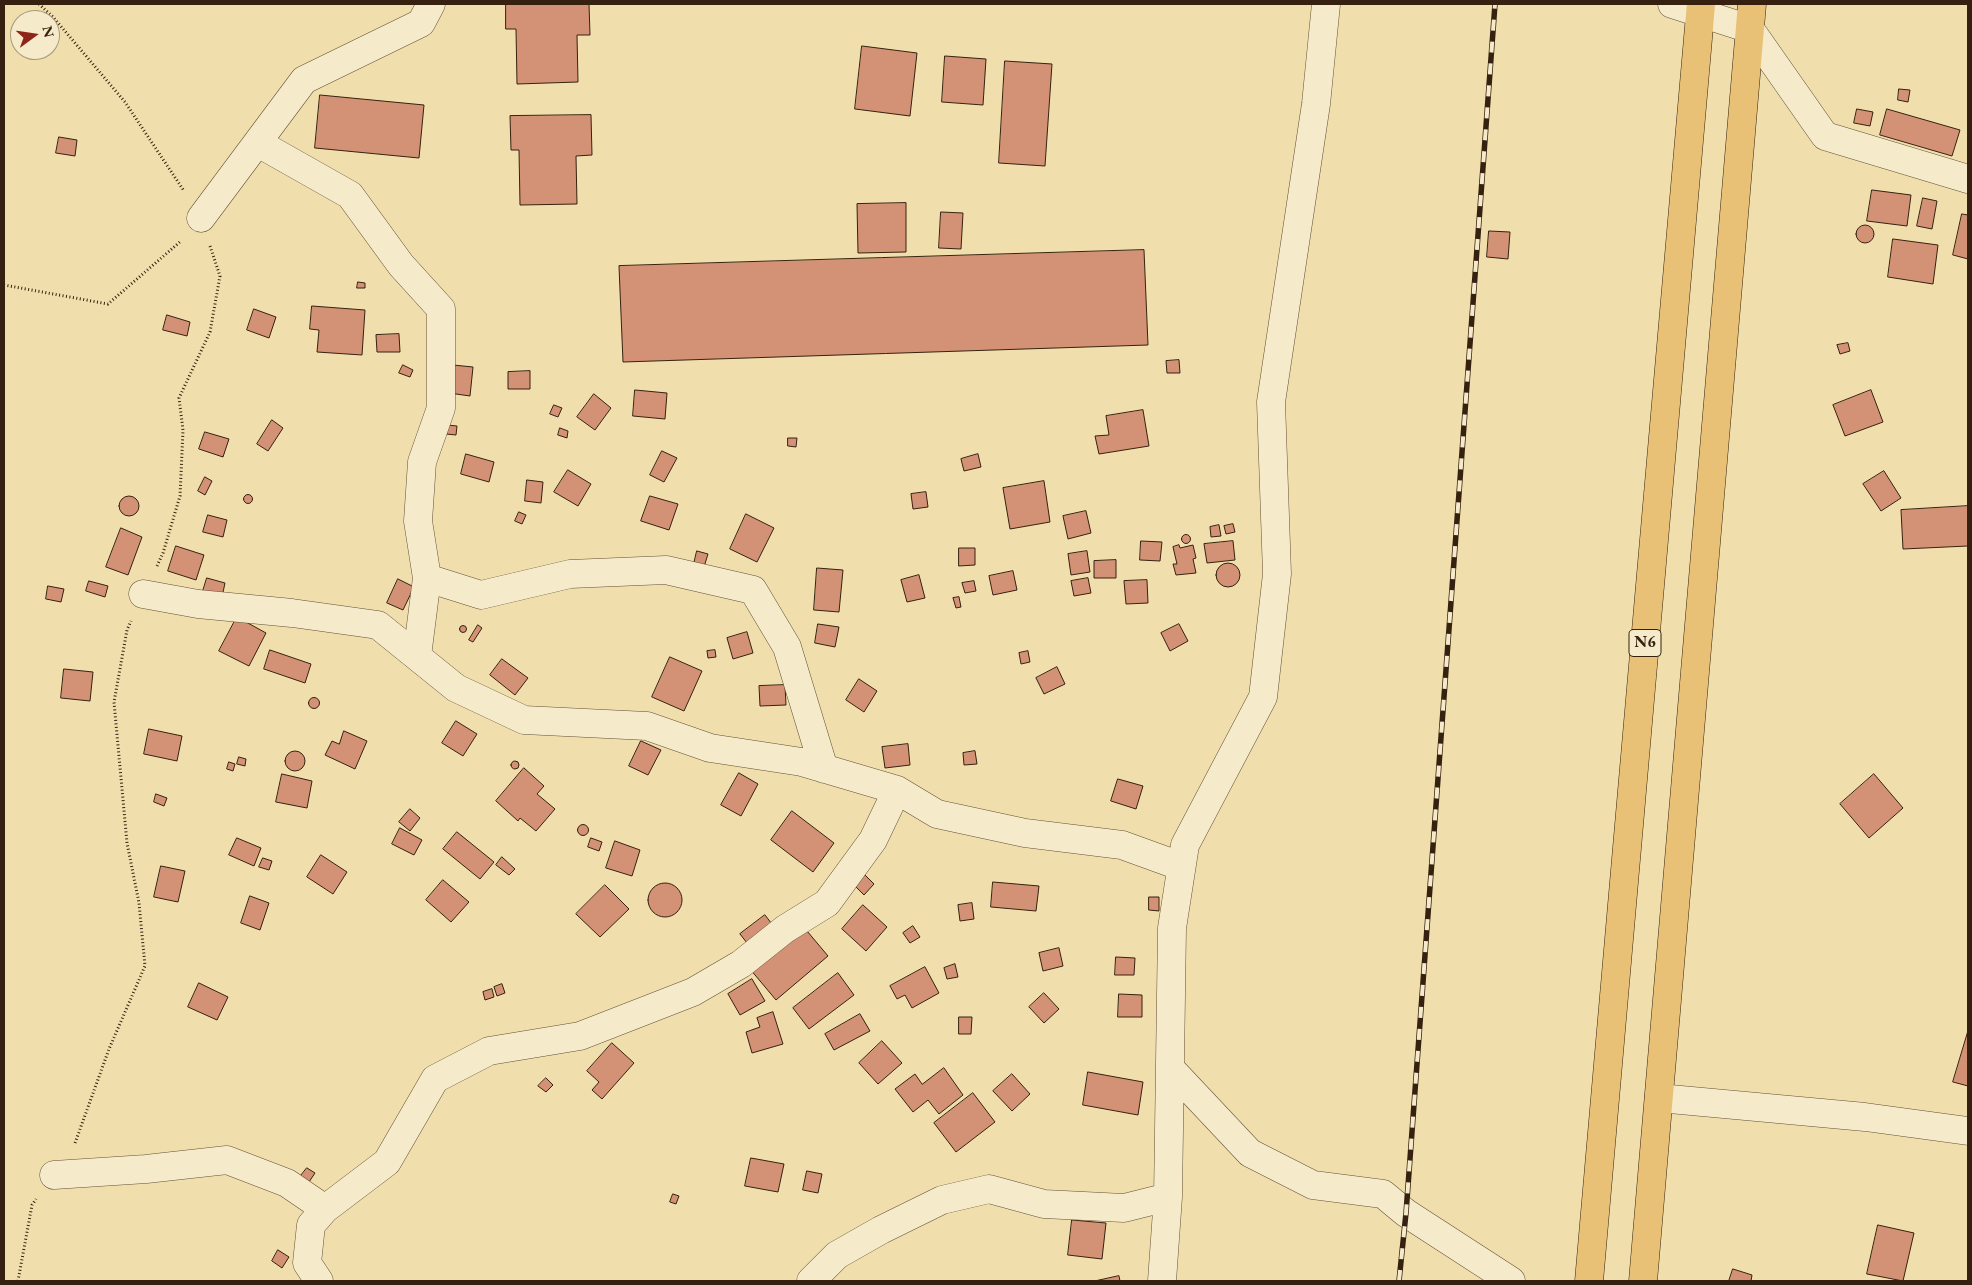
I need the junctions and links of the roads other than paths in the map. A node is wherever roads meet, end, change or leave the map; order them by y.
1 (431, 4) edge
2 (1326, 4) edge
3 (1672, 4) edge
4 (1700, 8) edge
5 (1751, 16) edge
6 (258, 143) junction
7 (1968, 179) edge
8 (201, 218) road end
9 (428, 578) junction
10 (143, 594) dead end
11 (417, 656) junction
12 (824, 769) junction
13 (897, 790) junction
14 (1180, 866) junction
15 (1170, 1068) junction
16 (1658, 1098) junction
17 (1968, 1131) edge
18 (54, 1174) road end
19 (1168, 1197) junction
20 (325, 1209) junction
21 (319, 1281) edge
22 (811, 1281) edge
23 (1162, 1281) edge
24 (1511, 1281) edge
25 (1589, 1281) edge
26 (1643, 1281) edge

1 - 6 street
2 - 14 street
3 - 4 street
4 - 5 street
4 - 25 highway, N6
5 - 7 street
5 - 16 highway
6 - 8 street
6 - 9 street
9 - 11 street
9 - 12 street
10 - 11 street
11 - 12 street
12 - 13 street
13 - 14 street
13 - 20 street
14 - 15 street
15 - 19 street
15 - 24 street
16 - 17 street
16 - 26 highway
18 - 20 street
19 - 22 street
19 - 23 street
20 - 21 street

